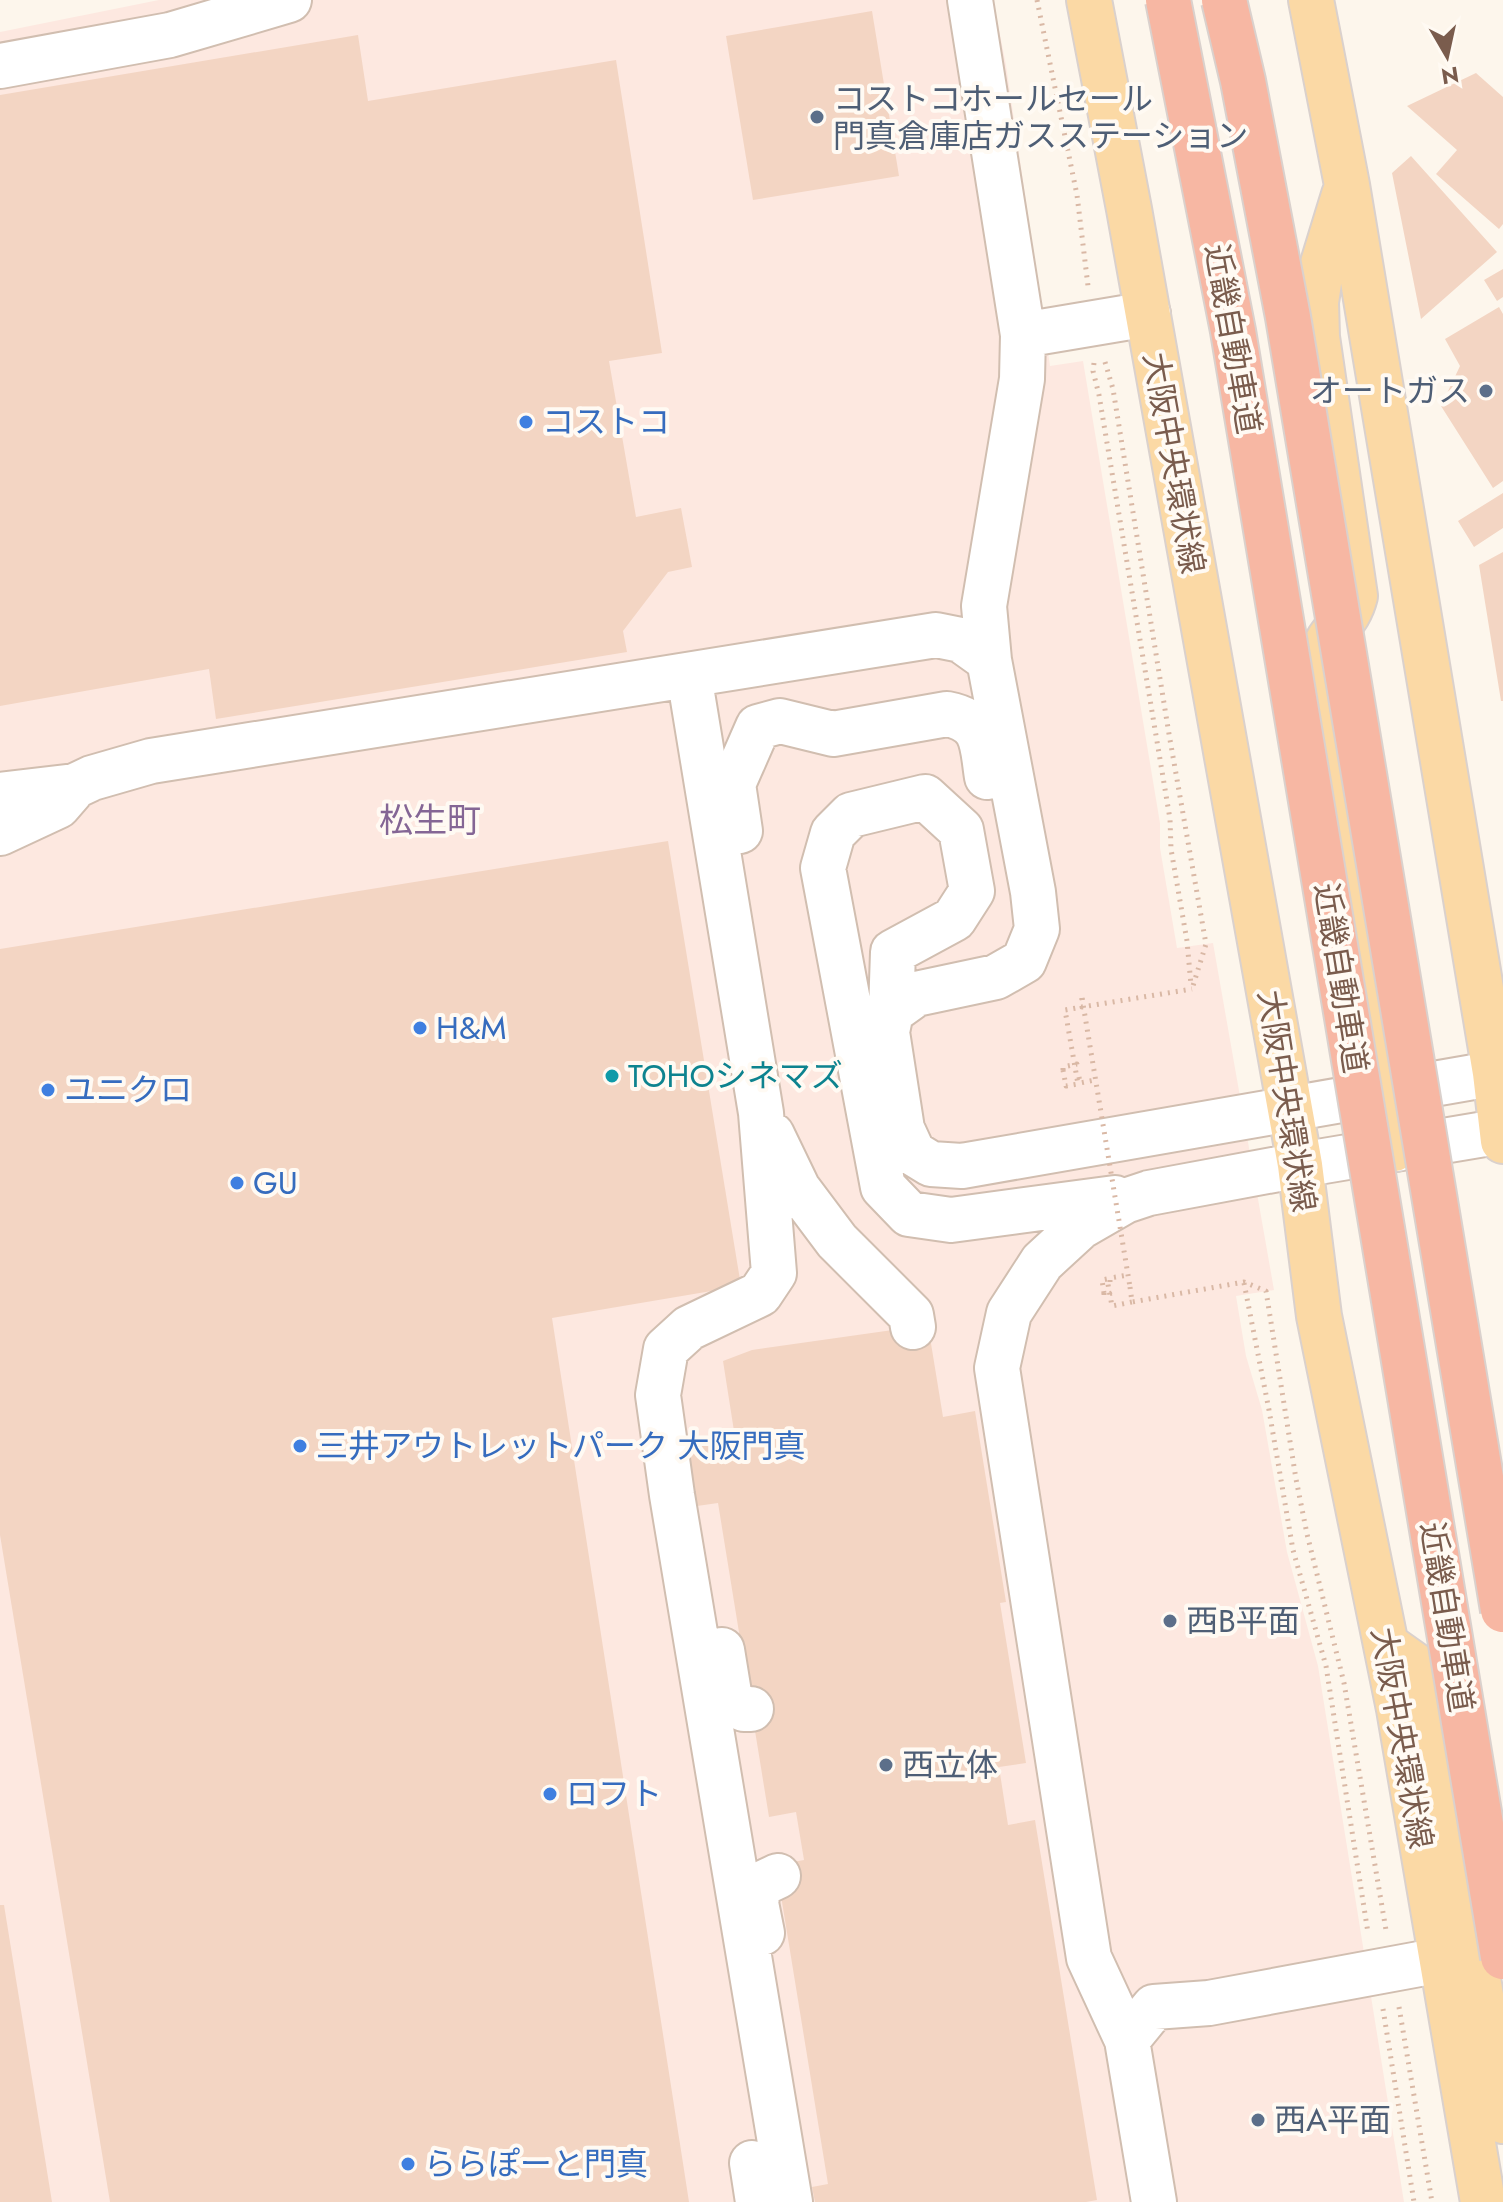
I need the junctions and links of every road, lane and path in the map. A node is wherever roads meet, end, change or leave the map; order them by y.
1 (289, 0) edge
2 (970, 0) edge
3 (1037, 0) edge
4 (1089, 0) edge
5 (1168, 0) edge
6 (1224, 0) edge
7 (1311, 0) edge
8 (0, 66) edge
9 (1347, 185) junction
10 (1148, 314) junction
11 (1097, 333) junction
12 (1023, 335) junction
13 (989, 660) junction
14 (689, 675) junction
15 (75, 786) junction
16 (0, 795) edge
17 (0, 833) edge
18 (1033, 892) junction
19 (730, 922) junction
20 (1192, 989) junction
21 (1082, 1007) junction
22 (891, 1012) junction
23 (1499, 1072) edge
24 (1095, 1080) junction
25 (1385, 1093) junction
26 (1290, 1110) junction
27 (761, 1113) junction
28 (1503, 1135) edge
29 (1394, 1149) junction
30 (1300, 1165) junction
31 (1149, 1193) junction
32 (1128, 1275) junction
33 (1244, 1282) junction
34 (1132, 1302) junction
35 (913, 1327) dead end
36 (672, 1495) junction
37 (1503, 1610) edge
38 (1386, 1644) junction
39 (751, 1709) dead end
40 (778, 1876) dead end
41 (1503, 1957) edge
42 (1089, 1958) junction
43 (1406, 1967) junction
44 (1127, 2040) junction
45 (1503, 2121) edge
46 (791, 2202) edge
47 (1135, 2202) edge
48 (1154, 2202) edge
49 (1414, 2202) edge
50 (1432, 2202) edge
51 (1452, 2202) edge
52 (1483, 2202) edge

1 - 8 street
2 - 12 street
3 - 11 path
4 - 10 main road, 大阪中央環状線
5 - 41 highway, 近畿自動車道, bridge
6 - 37 highway, 近畿自動車道, bridge
7 - 9 main road
9 - 23 main road
9 - 25 main road
10 - 11 street
10 - 26 main road, 大阪中央環状線
11 - 12 street
11 - 20 path
11 - 20 path
12 - 13 street
13 - 14 street
13 - 18 street
14 - 15 street
14 - 19 street
15 - 16 street
15 - 17 street
18 - 19 street
18 - 22 street
19 - 27 street
20 - 21 path
21 - 24 path, bridge
21 - 24 path, bridge
22 - 26 street
22 - 31 street
23 - 25 street
23 - 28 main road
24 - 32 path, bridge
25 - 26 street
25 - 29 main road
26 - 30 main road, 大阪中央環状線
27 - 35 street
27 - 36 street
28 - 29 street
29 - 30 street
30 - 31 street
30 - 38 main road, 大阪中央環状線
31 - 42 street
32 - 34 path, bridge
32 - 34 path, bridge
33 - 34 path
33 - 43 path
33 - 43 path
36 - 39 street
36 - 46 street
38 - 43 main road, 大阪中央環状線
38 - 45 main road
40 - 46 street
42 - 44 street
42 - 47 street
43 - 44 street
43 - 49 path
43 - 50 path
43 - 51 main road
43 - 52 main road
44 - 48 street

